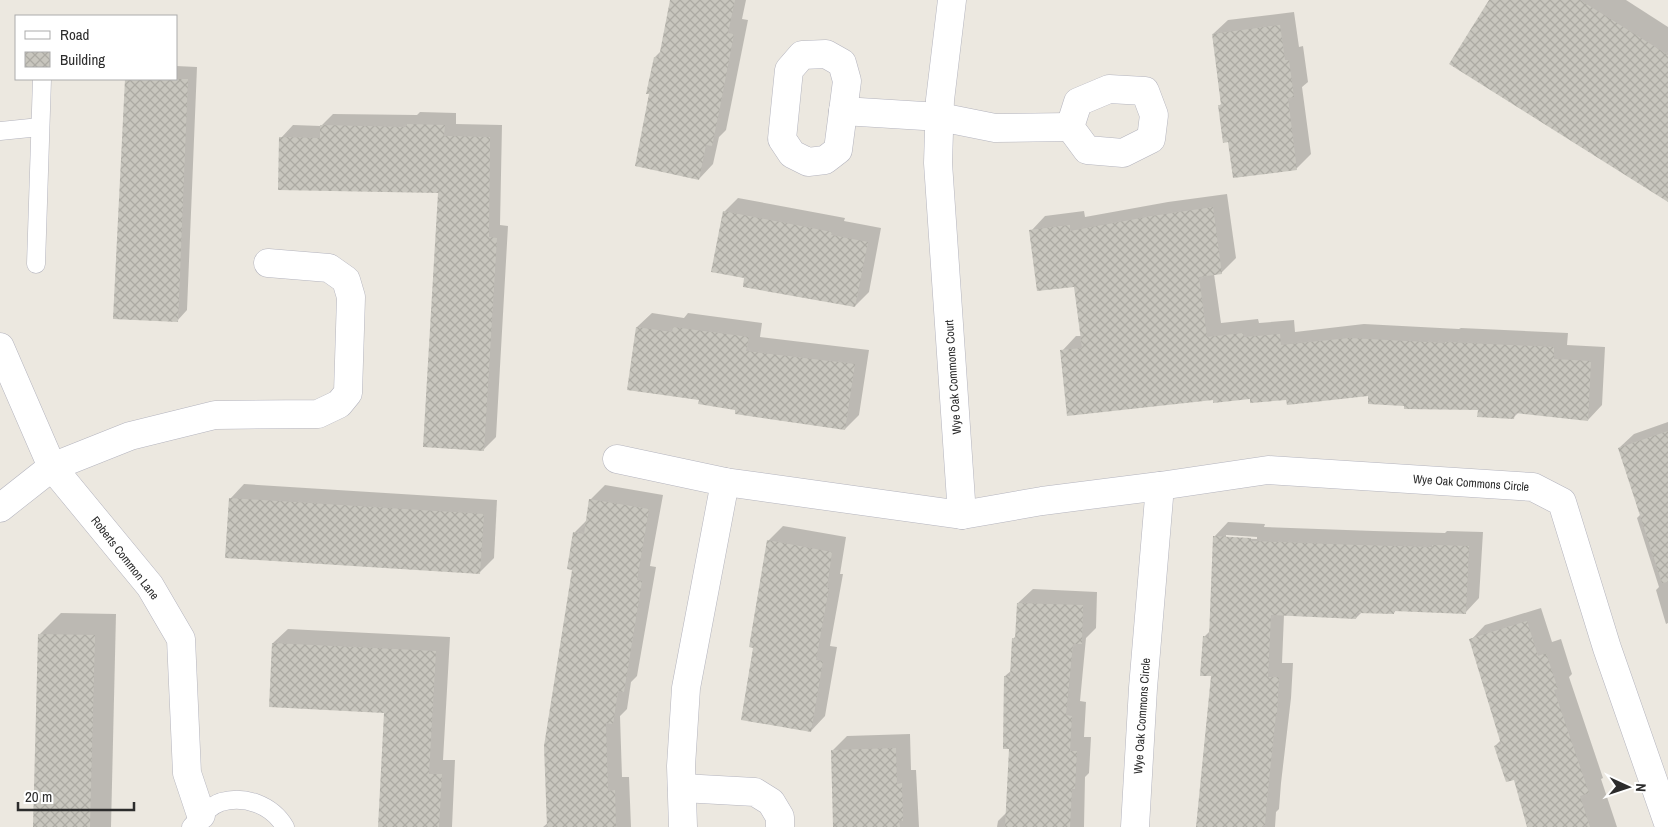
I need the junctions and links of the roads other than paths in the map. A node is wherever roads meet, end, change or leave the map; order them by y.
1 (952, 0) edge
2 (42, 80) edge
3 (842, 111) dead end
4 (940, 118) junction
5 (40, 127) junction
6 (1070, 127) dead end
7 (0, 131) edge
8 (268, 263) dead end
9 (36, 264) dead end
10 (0, 347) edge
11 (617, 459) dead end
12 (52, 467) junction
13 (725, 482) junction
14 (1160, 486) junction
15 (0, 508) edge
16 (962, 515) junction
17 (682, 788) junction
18 (196, 821) edge
19 (1668, 823) edge
20 (285, 827) edge
21 (683, 827) edge
22 (780, 827) edge
23 (1135, 827) edge

1 - 4 street, Wye Oak Commons Court
2 - 5 lane
3 - 4 street
4 - 6 street
4 - 16 street, Wye Oak Commons Court
5 - 7 lane
5 - 9 lane
8 - 12 street
10 - 12 street, Roberts Common Lane
11 - 13 street
12 - 15 street
12 - 18 street, Roberts Common Lane
13 - 16 street
13 - 17 street
14 - 16 street, Wye Oak Commons Circle
14 - 19 street, Wye Oak Commons Circle
14 - 23 street, Wye Oak Commons Circle
17 - 21 street
17 - 22 street
18 - 20 lane

